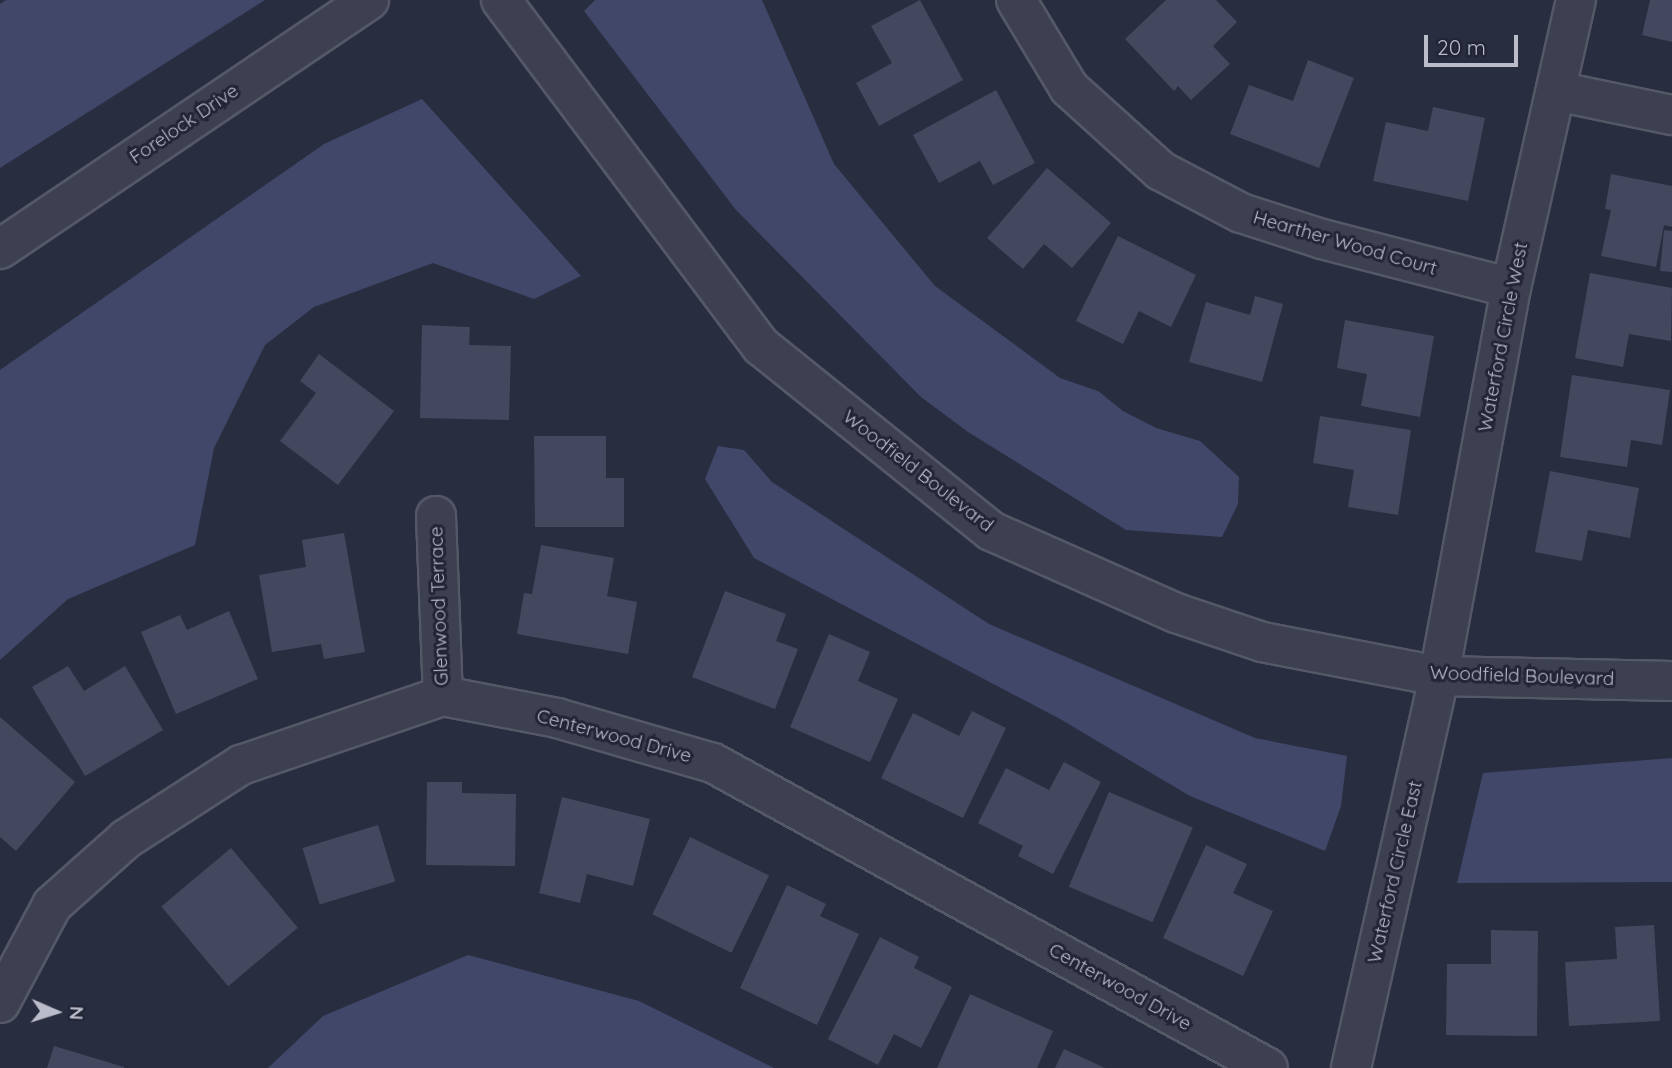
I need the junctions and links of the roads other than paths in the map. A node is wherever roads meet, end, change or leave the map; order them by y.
1 (369, 0) edge
2 (501, 0) edge
3 (1017, 0) edge
4 (1576, 0) edge
5 (1556, 91) junction
6 (1672, 115) edge
7 (0, 248) edge
8 (1511, 288) junction
9 (436, 516) dead end
10 (1440, 676) junction
11 (1672, 681) edge
12 (443, 696) junction
13 (0, 1003) edge
14 (1268, 1068) edge
15 (1351, 1068) edge

1 - 7 street, Forelock Drive
2 - 10 street, Woodfield Boulevard
3 - 8 street, Hearther Wood Court
4 - 5 street, Waterford Circle West
5 - 6 street
5 - 8 street, Waterford Circle West
8 - 10 street, Waterford Circle West
9 - 12 street, Glenwood Terrace
10 - 11 street, Woodfield Boulevard
10 - 15 street, Waterford Circle East
12 - 13 street, Centerwood Drive
12 - 14 street, Centerwood Drive

